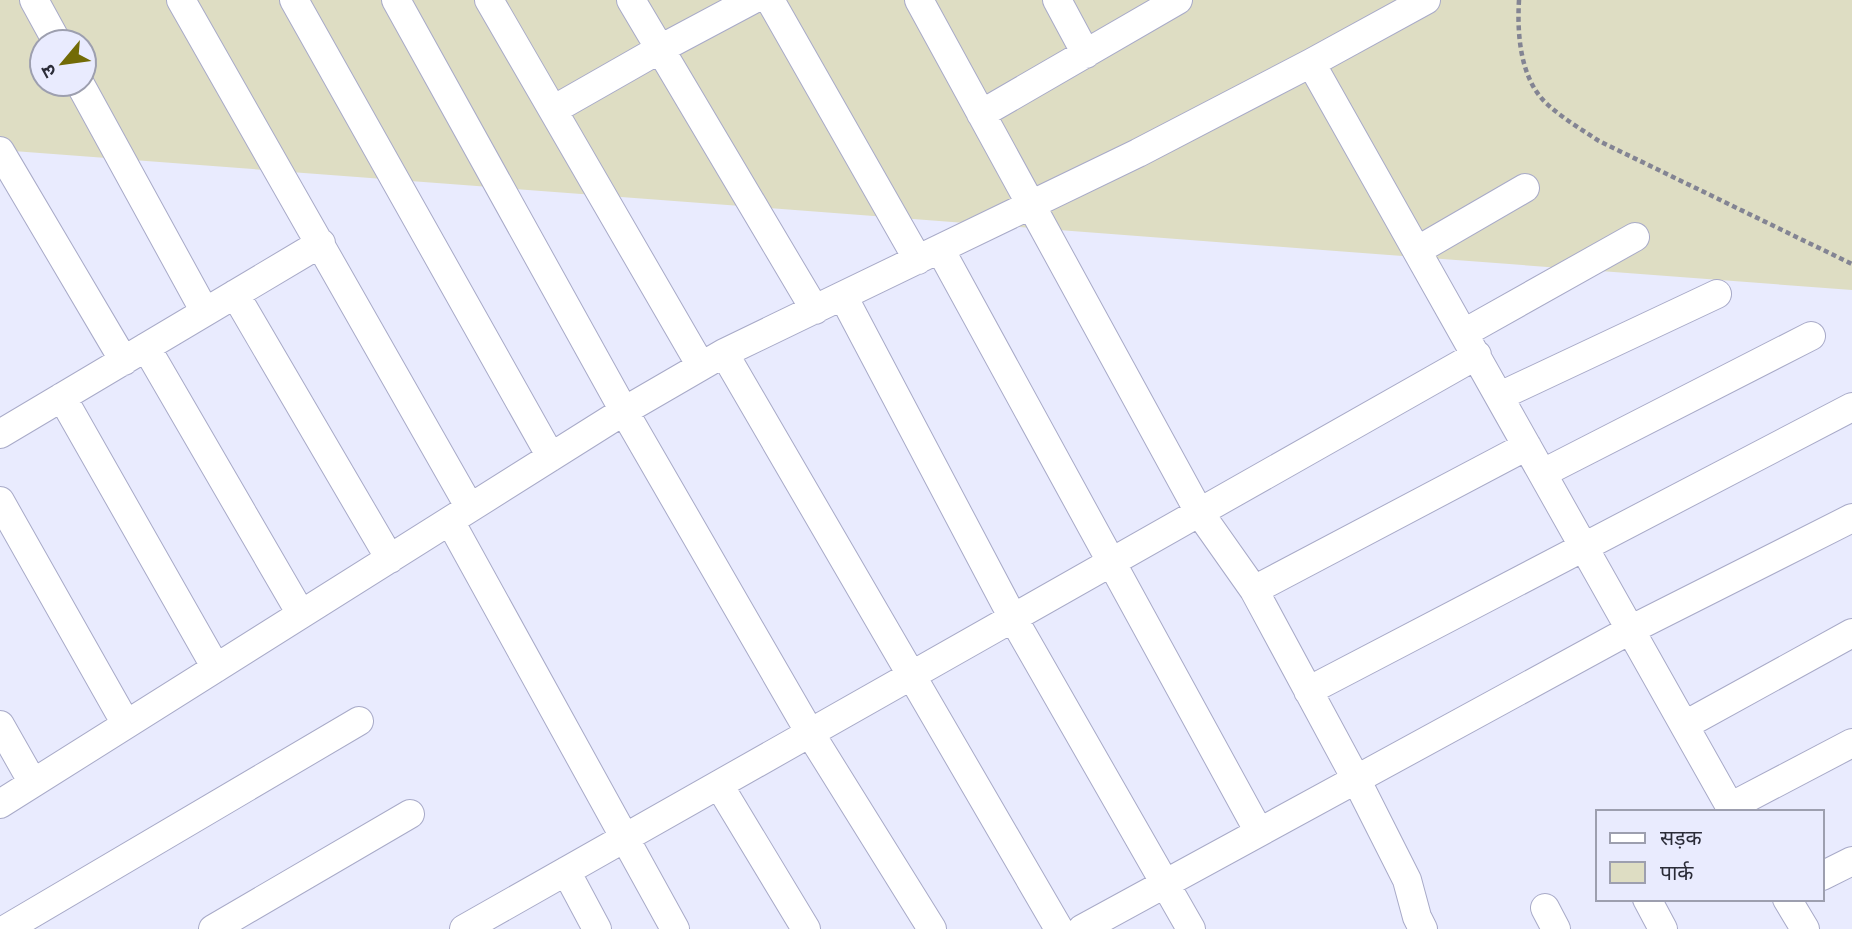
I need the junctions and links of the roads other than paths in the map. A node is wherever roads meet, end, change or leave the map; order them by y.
1 (34, 0) edge
2 (181, 0) edge
3 (294, 0) edge
4 (396, 0) edge
5 (489, 0) edge
6 (631, 0) edge
7 (752, 0) edge
8 (770, 0) edge
9 (919, 0) edge
10 (1057, 0) edge
11 (1426, 0) edge
12 (1172, 1) edge
13 (49, 28) edge
14 (660, 49) junction
15 (1086, 54) junction
16 (1311, 63) junction
17 (87, 98) edge
18 (553, 110) junction
19 (982, 114) junction
20 (0, 151) edge
21 (1525, 188) dead end
22 (1032, 205) junction
23 (1635, 237) dead end
24 (321, 243) junction
25 (1418, 250) junction
26 (929, 255) junction
27 (235, 294) junction
28 (1717, 294) dead end
29 (843, 296) junction
30 (815, 310) junction
31 (205, 312) junction
32 (1811, 336) dead end
33 (1470, 344) junction
34 (135, 354) junction
35 (712, 360) junction
36 (1500, 396) junction
37 (62, 397) junction
38 (1852, 407) edge
39 (624, 411) junction
40 (0, 435) edge
41 (1527, 446) junction
42 (551, 457) junction
43 (1543, 473) junction
44 (0, 501) edge
45 (1199, 512) junction
46 (460, 514) junction
47 (1852, 518) edge
48 (1584, 547) junction
49 (390, 559) junction
50 (1111, 562) junction
51 (1254, 590) junction
52 (301, 614) junction
53 (1013, 618) junction
54 (1630, 629) junction
55 (1852, 633) edge
56 (216, 668) junction
57 (911, 676) junction
58 (1308, 691) junction
59 (359, 721) dead end
60 (126, 724) junction
61 (0, 725) edge
62 (1685, 725) junction
63 (810, 733) junction
64 (1852, 743) edge
65 (1356, 779) junction
66 (33, 783) junction
67 (719, 785) junction
68 (0, 804) edge
69 (1732, 809) edge
70 (410, 814) dead end
71 (1259, 832) junction
72 (624, 837) junction
73 (1852, 861) edge
74 (566, 871) junction
75 (1824, 875) edge
76 (1165, 882) junction
77 (1648, 901) edge
78 (1788, 901) edge
79 (6, 929) edge
80 (213, 929) edge
81 (464, 929) edge
82 (597, 929) edge
83 (675, 929) edge
84 (806, 929) edge
85 (932, 929) edge
86 (1059, 929) edge
87 (1082, 929) edge
88 (1191, 929) edge
89 (1423, 929) edge
90 (1663, 929) edge
91 (1805, 929) edge

1 - 13 street
2 - 24 street
3 - 42 street
4 - 39 street
5 - 18 street
6 - 14 street
7 - 14 street
8 - 26 street
9 - 19 street
10 - 15 street
11 - 16 street
12 - 15 street
14 - 18 street
14 - 30 street
15 - 19 street
16 - 22 street
16 - 25 street
17 - 31 street
18 - 35 street
19 - 22 street
20 - 34 street
21 - 25 street
22 - 26 street
22 - 45 street
23 - 33 street
24 - 27 street
24 - 46 street
25 - 33 street
26 - 29 street
26 - 50 street
27 - 31 street
27 - 49 street
28 - 36 street
29 - 30 street
29 - 53 street
30 - 35 street
31 - 34 street
32 - 43 street
33 - 36 street
33 - 45 street
34 - 37 street
34 - 52 street
35 - 39 street
35 - 57 street
36 - 41 street
37 - 40 street
37 - 56 street
38 - 48 street
39 - 42 street
39 - 63 street
41 - 43 street
41 - 51 street
42 - 46 street
43 - 48 street
44 - 60 street
45 - 50 street
45 - 51 street
46 - 49 street
46 - 72 street
47 - 54 street
48 - 54 street
48 - 58 street
49 - 52 street
50 - 53 street
50 - 71 street
51 - 58 street
52 - 56 street
53 - 57 street
53 - 76 street
54 - 62 street
54 - 65 street
55 - 62 street
56 - 60 street
57 - 63 street
57 - 86 street
58 - 65 street
59 - 79 street
60 - 66 street
61 - 66 street
62 - 69 street
63 - 67 street
63 - 85 street
64 - 69 street
65 - 71 street
65 - 89 street
66 - 68 street
67 - 72 street
67 - 84 street
70 - 80 street
71 - 76 street
72 - 74 street
72 - 83 street
73 - 75 street
74 - 81 street
74 - 82 street
76 - 87 street
76 - 88 street
77 - 90 street
78 - 91 street

